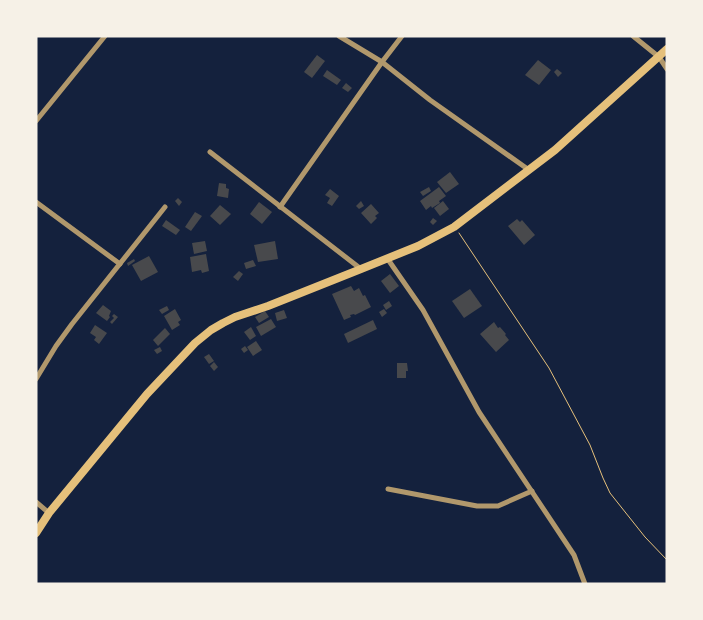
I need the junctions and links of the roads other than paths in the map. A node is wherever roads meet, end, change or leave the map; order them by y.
1 (105, 36) edge
2 (340, 36) edge
3 (402, 36) edge
4 (633, 36) edge
5 (667, 49) edge
6 (659, 57) junction
7 (382, 62) junction
8 (667, 69) edge
9 (36, 121) edge
10 (210, 152) dead end
11 (529, 170) junction
12 (36, 202) edge
13 (165, 207) dead end
14 (280, 207) junction
15 (387, 258) junction
16 (120, 264) junction
17 (361, 270) junction
18 (36, 379) edge
19 (388, 489) dead end
20 (532, 491) junction
21 (36, 502) edge
22 (49, 513) junction
23 (36, 533) edge
24 (585, 584) edge

1 - 9 street
2 - 7 street
3 - 7 street
4 - 6 street
5 - 6 main road
6 - 8 street
6 - 11 main road
7 - 11 street
7 - 14 street
10 - 14 street
11 - 15 main road
12 - 16 street
13 - 16 street
14 - 17 street
15 - 17 main road
15 - 20 street
16 - 18 street
17 - 22 main road
19 - 20 street
20 - 24 street
21 - 22 street
22 - 23 main road

